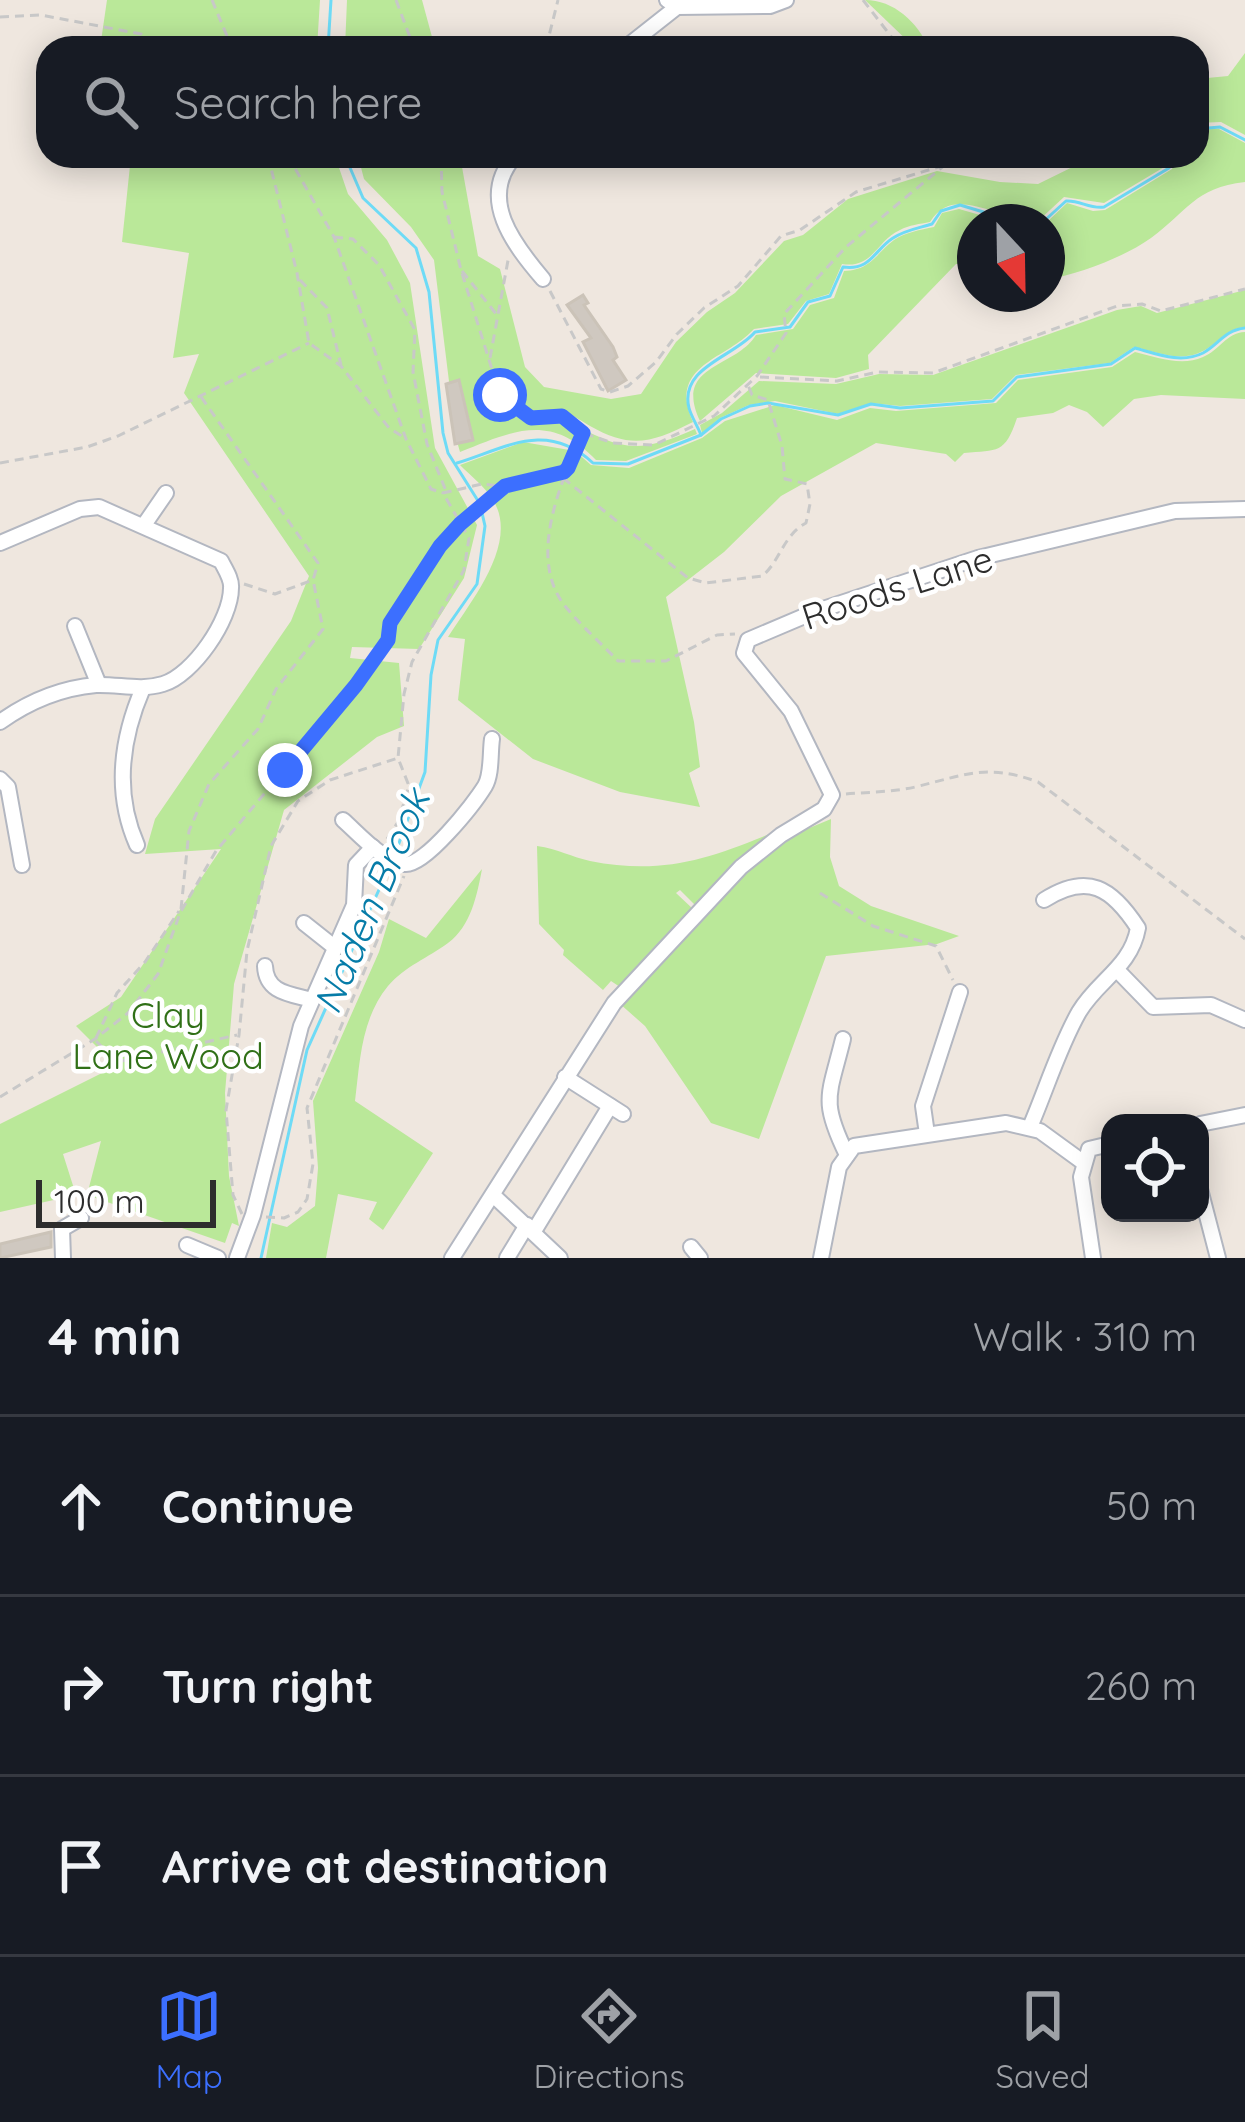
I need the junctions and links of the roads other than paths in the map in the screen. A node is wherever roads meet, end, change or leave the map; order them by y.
1 (786, 0) edge
2 (672, 3) edge
3 (638, 36) edge
4 (509, 168) edge
5 (543, 279) road end
6 (166, 494) dead end
7 (1245, 509) edge
8 (145, 525) junction
9 (0, 543) edge
10 (75, 626) dead end
11 (99, 685) junction
12 (143, 688) junction
13 (0, 722) edge
14 (492, 739) dead end
15 (0, 779) edge
16 (343, 820) dead end
17 (137, 845) dead end
18 (394, 858) junction
19 (22, 865) dead end
20 (1066, 888) junction
21 (1045, 900) dead end
22 (1071, 908) dead end
23 (304, 923) dead end
24 (333, 946) junction
25 (265, 966) dead end
26 (1118, 970) junction
27 (312, 1000) junction
28 (961, 1001) road end
29 (1245, 1020) edge
30 (843, 1039) dead end
31 (565, 1077) junction
32 (1245, 1114) edge
33 (1209, 1122) edge
34 (1030, 1127) junction
35 (927, 1134) junction
36 (1101, 1146) edge
37 (847, 1155) junction
38 (1084, 1163) junction
39 (493, 1196) junction
40 (81, 1218) dead end
41 (1209, 1222) edge
42 (530, 1228) junction
43 (187, 1245) dead end
44 (63, 1258) edge
45 (218, 1258) edge
46 (237, 1258) edge
47 (452, 1258) edge
48 (507, 1258) edge
49 (560, 1258) edge
50 (820, 1258) edge
51 (1093, 1258) edge
52 (1218, 1258) edge

1 - 2 street
2 - 3 street
4 - 5 street
6 - 8 street
7 - 31 street, Roods Lane
8 - 9 street
8 - 12 street
10 - 11 street
11 - 12 street
11 - 13 street
12 - 17 street
14 - 18 street
15 - 19 street
16 - 18 street
18 - 24 street
20 - 21 street
20 - 22 street
20 - 26 street
23 - 24 street
24 - 27 street
25 - 27 street
26 - 29 street
26 - 34 street
27 - 46 street
28 - 35 street
30 - 37 street
31 - 39 street
31 - 42 street
32 - 33 street
34 - 35 street
34 - 38 street
35 - 37 street
36 - 38 street
37 - 50 street
38 - 51 street
39 - 42 street
39 - 47 street
40 - 44 street
41 - 52 street
42 - 48 street
42 - 49 street
43 - 45 street

